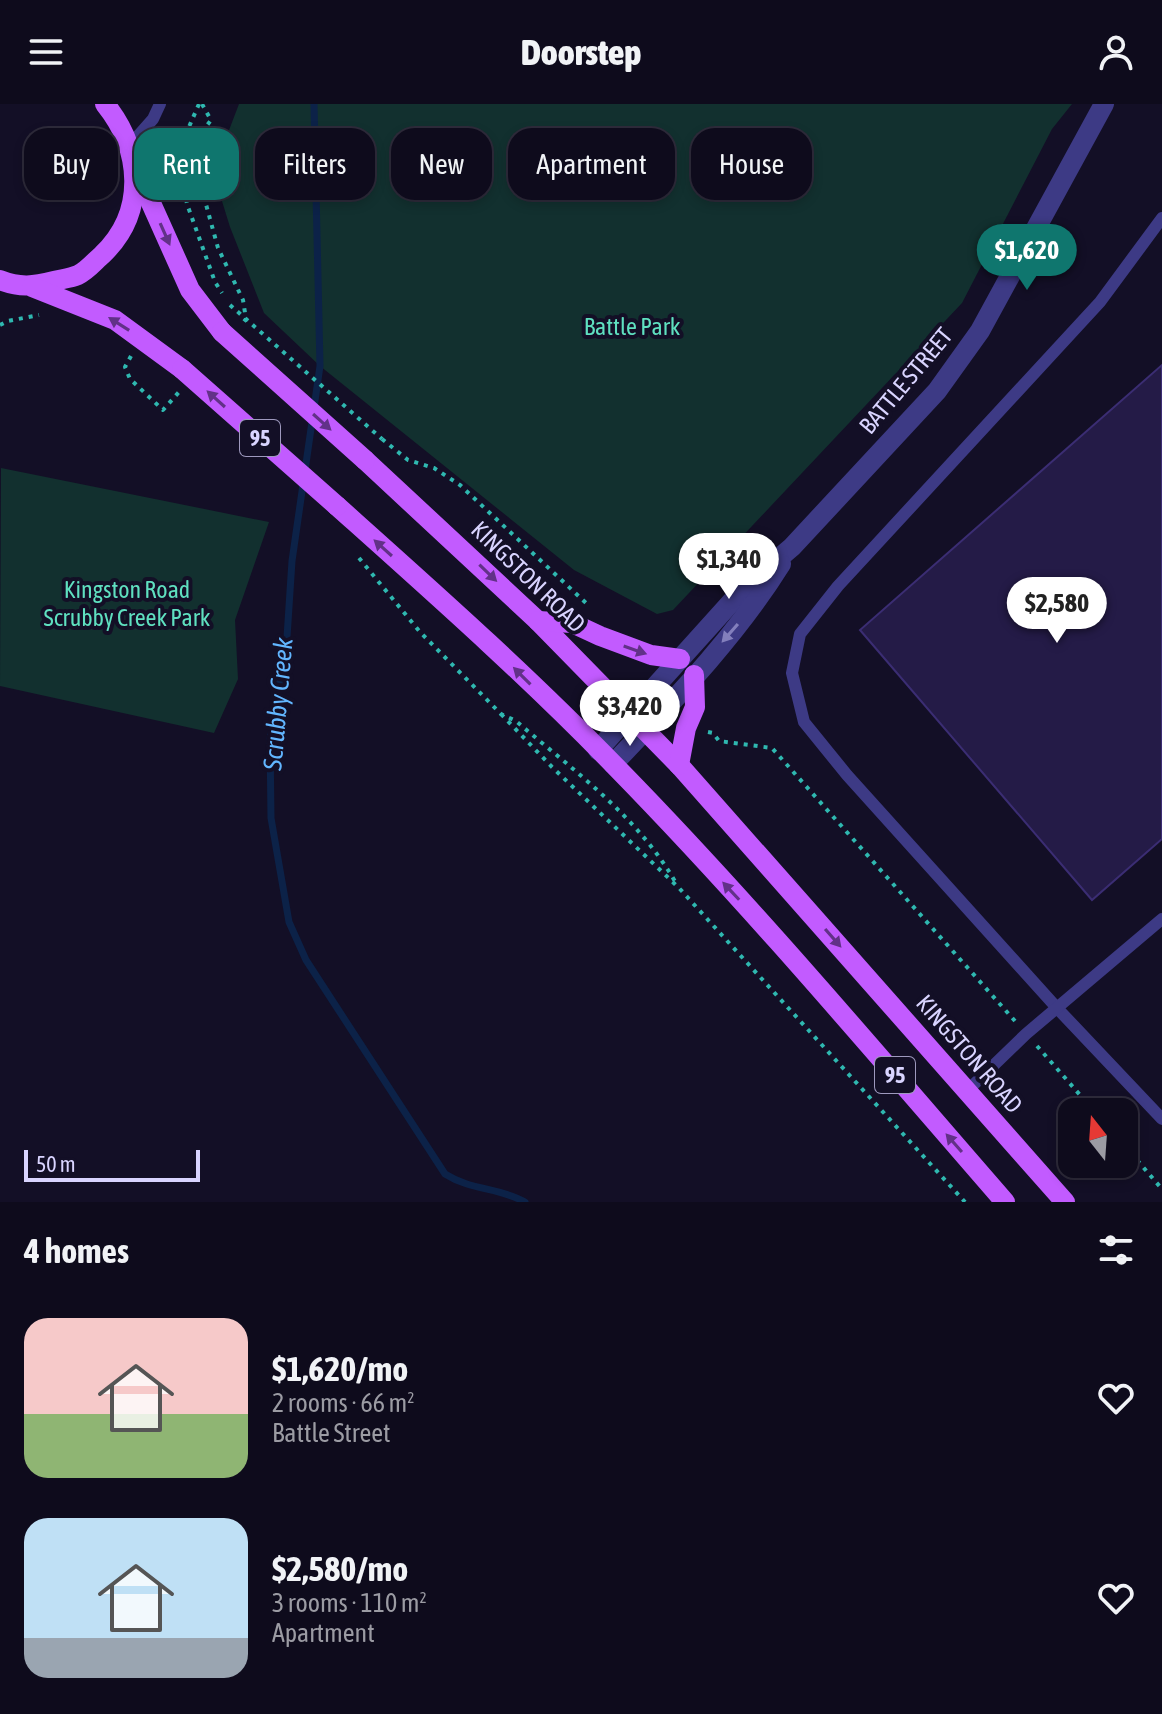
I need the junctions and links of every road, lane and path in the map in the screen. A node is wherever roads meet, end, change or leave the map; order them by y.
1 (105, 104) edge
2 (160, 104) edge
3 (199, 104) edge
4 (1104, 104) edge
5 (131, 154) junction
6 (1162, 218) edge
7 (0, 280) edge
8 (32, 287) junction
9 (350, 547) dead end
10 (792, 547) junction
11 (588, 605) dead end
12 (538, 621) junction
13 (680, 659) junction
14 (694, 675) junction
15 (501, 714) junction
16 (638, 723) junction
17 (686, 728) junction
18 (606, 757) junction
19 (679, 765) junction
20 (679, 888) junction
21 (1162, 919) edge
22 (1057, 1008) junction
23 (1026, 1034) junction
24 (967, 1091) junction
25 (1083, 1098) edge
26 (1162, 1119) edge
27 (1138, 1161) edge
28 (1162, 1189) edge
29 (965, 1202) edge
30 (1005, 1202) edge
31 (1065, 1202) edge

1 - 5 main road, 95
2 - 5 lane
3 - 11 path, bridge
4 - 10 street, BATTLE STREET
5 - 8 main road, 95
5 -> 12 main road, KINGSTON ROAD / 95, bridge
6 - 22 lane
7 - 8 main road, 95
18 -> 8 main road, 95, bridge
9 - 15 path
10 - 13 street, BATTLE STREET
10 -> 14 street, BATTLE STREET
12 -> 13 main road
12 - 16 main road, KINGSTON ROAD / 95
13 - 16 street, BATTLE STREET
14 - 16 street, BATTLE STREET
14 - 17 main road
15 - 20 path
15 - 20 path
16 - 18 street, BATTLE STREET
16 - 19 main road, KINGSTON ROAD / 95
17 - 19 main road
17 - 23 path
30 -> 18 main road, 95
19 -> 24 main road, KINGSTON ROAD / 95
20 - 29 path
21 - 22 lane
22 - 23 lane
22 - 26 lane
23 - 24 lane
23 - 25 path
24 - 31 main road, KINGSTON ROAD / 95
27 - 28 path

